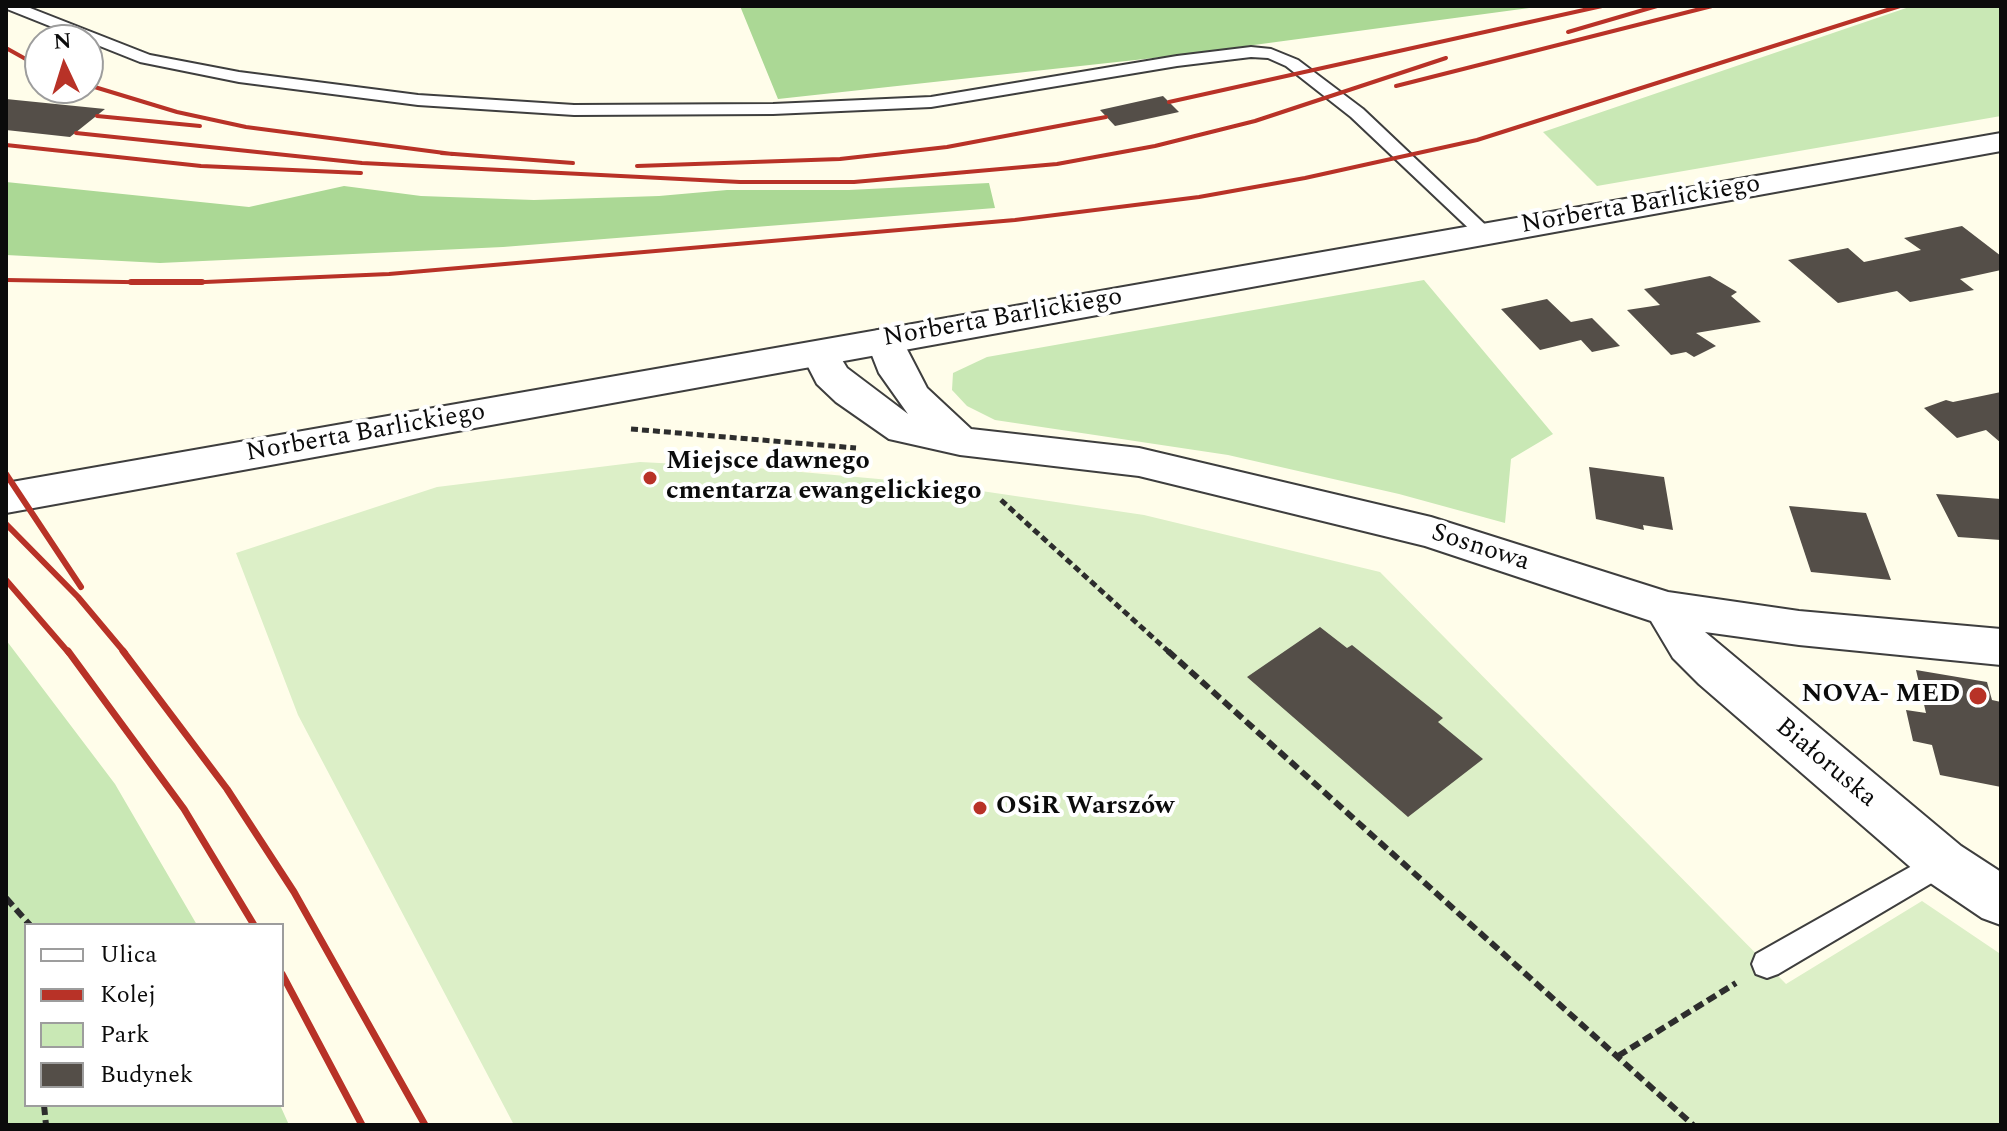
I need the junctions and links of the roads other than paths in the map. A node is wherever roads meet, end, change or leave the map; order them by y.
1 (12, 6) edge
2 (2001, 142) edge
3 (1486, 234) junction
4 (885, 340) junction
5 (820, 353) junction
6 (960, 441) junction
7 (6, 498) edge
8 (1667, 609) junction
9 (2001, 647) edge
10 (1942, 862) junction
11 (2001, 901) edge
12 (1767, 964) road end

1 - 3 lane
2 - 3 street, Norberta Barlickiego
3 - 4 street, Norberta Barlickiego
4 - 5 street, Norberta Barlickiego
4 - 6 street
5 - 6 street, Sosnowa
5 - 7 street, Norberta Barlickiego
6 - 8 street, Sosnowa
8 - 9 street, Sosnowa
8 - 10 street, Białoruska
10 - 11 street, Białoruska
10 - 12 lane

